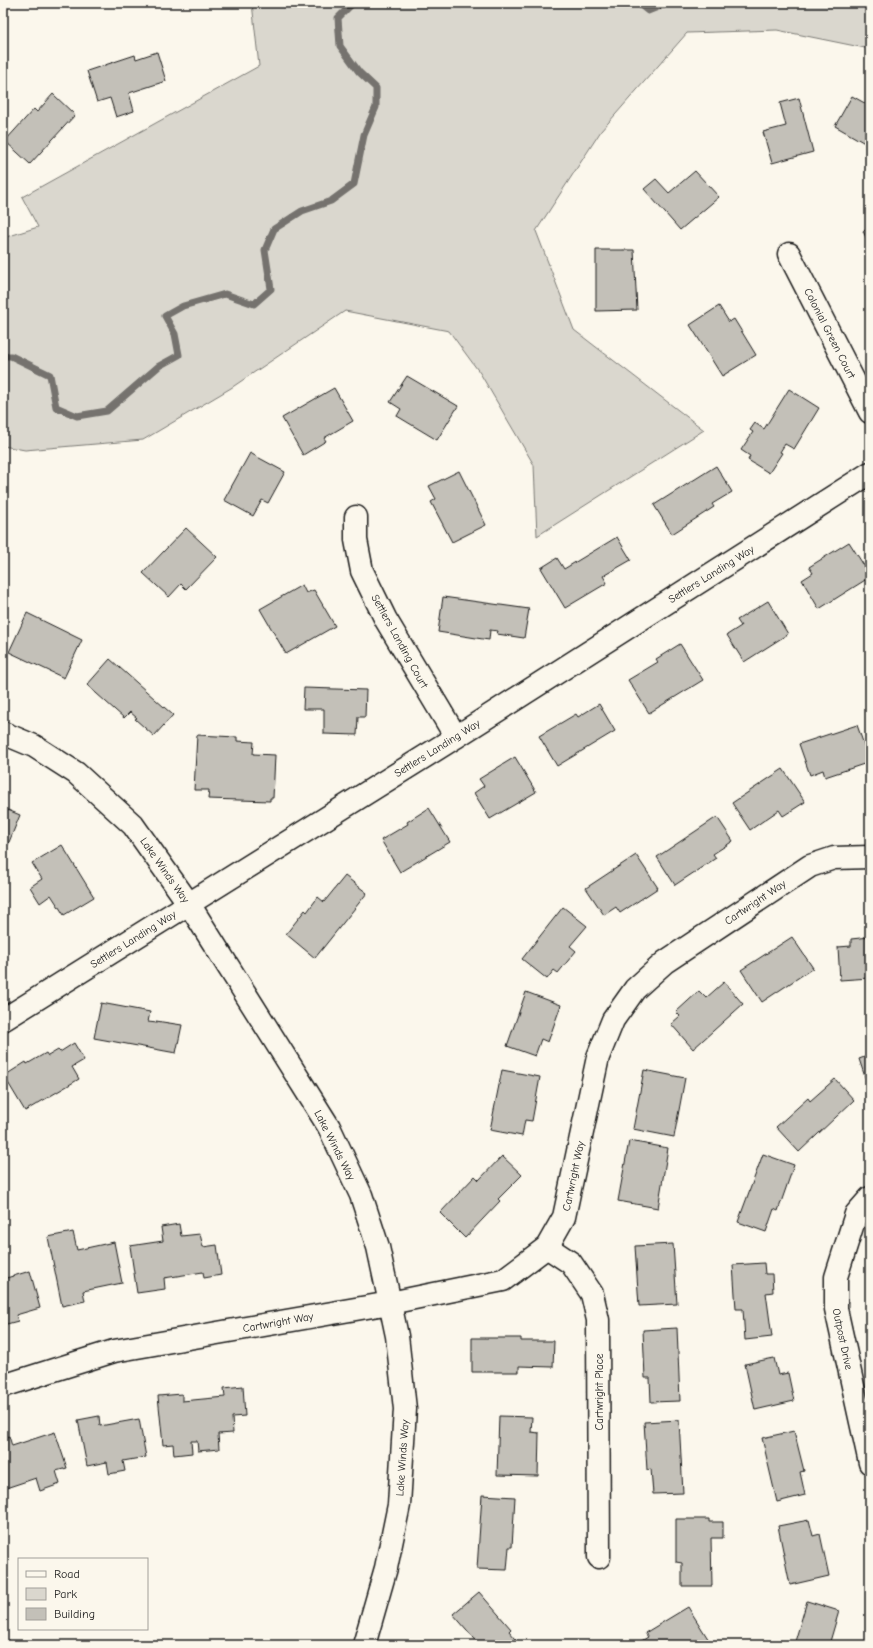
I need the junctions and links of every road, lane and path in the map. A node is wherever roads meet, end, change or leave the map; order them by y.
1 (789, 254) dead end
2 (870, 412) edge
3 (870, 473) edge
4 (356, 517) dead end
5 (3, 733) edge
6 (456, 737) junction
7 (870, 857) edge
8 (189, 904) junction
9 (3, 1020) edge
10 (870, 1198) edge
11 (547, 1247) junction
12 (390, 1302) junction
13 (3, 1386) edge
14 (870, 1463) edge
15 (599, 1557) dead end
16 (364, 1645) edge

1 - 2 street, Colonial Green Court
3 - 6 street, Settlers Landing Way
4 - 6 street, Settlers Landing Court
5 - 8 street, Lake Winds Way
6 - 8 street, Settlers Landing Way
7 - 11 street, Cartwright Way
8 - 9 street, Settlers Landing Way
8 - 12 street, Lake Winds Way
10 - 14 street, Outpost Drive
11 - 12 street, Cartwright Way
11 - 15 street, Cartwright Place
12 - 13 street, Cartwright Way
12 - 16 street, Lake Winds Way

